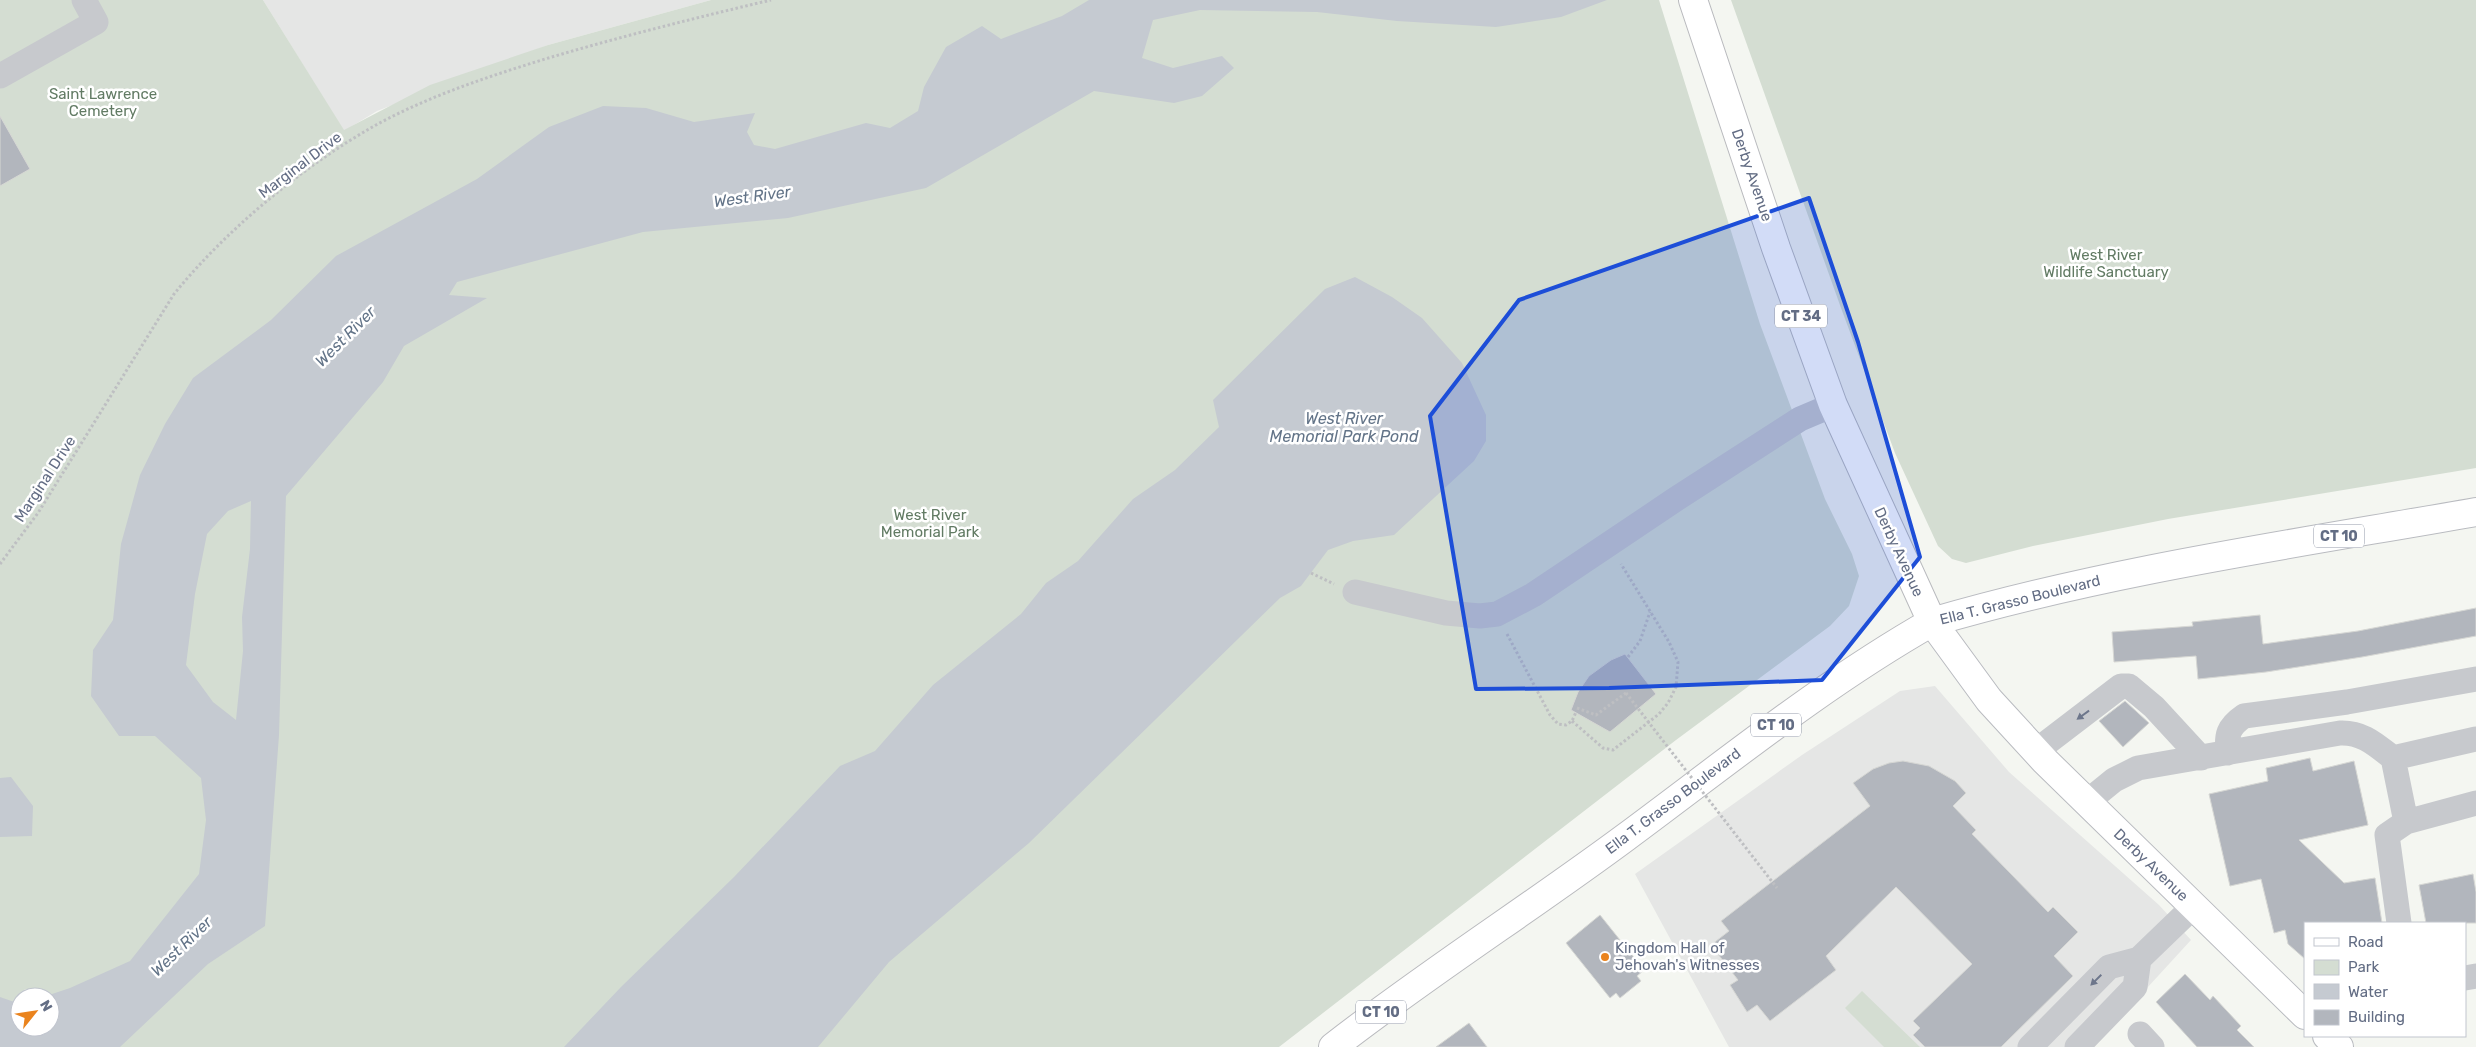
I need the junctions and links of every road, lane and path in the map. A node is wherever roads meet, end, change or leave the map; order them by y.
1 (84, 0) edge
2 (771, 0) edge
3 (1693, 0) edge
4 (0, 76) edge
5 (1833, 405) junction
6 (2476, 512) edge
7 (1609, 544) junction
8 (0, 564) edge
9 (1356, 592) dead end
10 (1650, 611) junction
11 (1497, 614) junction
12 (1932, 622) junction
13 (1628, 657) dead end
14 (2476, 679) edge
15 (2347, 702) junction
16 (1572, 721) junction
17 (2349, 733) junction
18 (2476, 740) edge
19 (2036, 751) junction
20 (2228, 754) junction
21 (2201, 758) junction
22 (2394, 758) junction
23 (2087, 802) junction
24 (2476, 803) edge
25 (2406, 822) junction
26 (1777, 888) dead end
27 (2194, 906) junction
28 (2399, 922) edge
29 (2139, 959) junction
30 (2304, 1014) edge
31 (1343, 1044) edge
32 (2030, 1047) edge
33 (2077, 1047) edge

1 - 4 street
2 - 8 path, Marginal Drive
3 - 5 main road, Derby Avenue / CT 34
5 - 7 street
5 - 12 main road, Derby Avenue / CT 34
6 - 12 main road, Ella T. Grasso Boulevard / CT 10
7 - 10 path
7 - 11 street
9 - 11 street
10 - 13 path
10 - 16 path
11 - 16 path
12 - 19 main road, Derby Avenue
12 - 31 main road, Ella T. Grasso Boulevard / CT 10
14 - 15 street
15 - 17 street
15 - 20 street
16 - 26 path, bridge
17 - 20 street
17 - 22 street
18 - 22 street
21 -> 19 street
19 - 23 main road, Derby Avenue
20 - 21 street
21 - 23 street
22 - 25 street
23 - 27 main road, Derby Avenue
24 - 25 street
25 - 28 street
27 - 29 street
27 - 30 main road, Derby Avenue
29 -> 32 street
29 - 33 street

